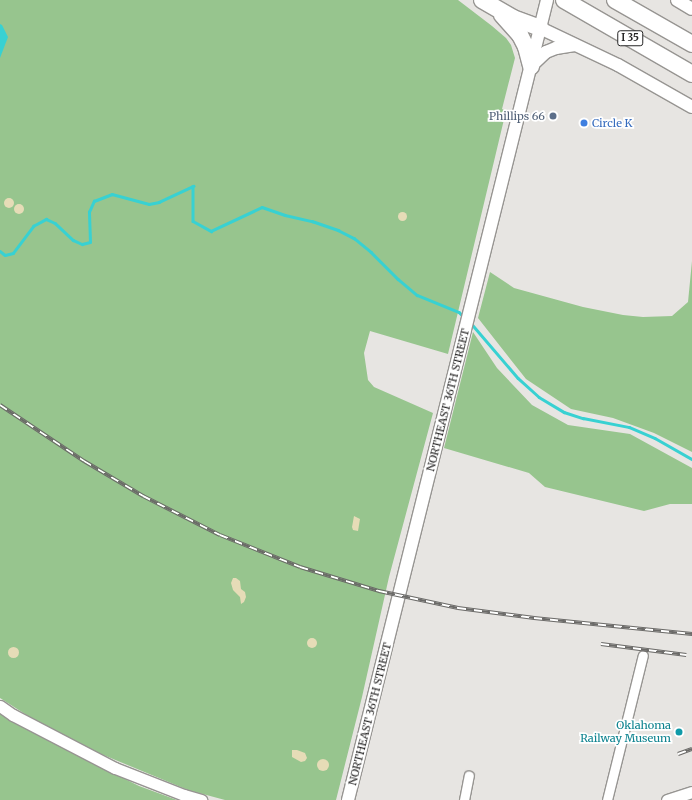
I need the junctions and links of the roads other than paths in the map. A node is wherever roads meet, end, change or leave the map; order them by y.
1 (482, 0) edge
2 (564, 0) edge
3 (615, 0) edge
4 (677, 0) edge
5 (546, 4) edge
6 (692, 9) edge
7 (500, 12) junction
8 (540, 28) junction
9 (692, 44) edge
10 (575, 45) junction
11 (531, 66) junction
12 (692, 74) edge
13 (692, 106) edge
14 (643, 655) dead end
15 (0, 706) edge
16 (469, 775) dead end
17 (692, 792) edge
18 (201, 800) edge
19 (348, 800) edge
20 (464, 800) edge
21 (607, 800) edge
22 (667, 800) edge

1 - 7 highway
2 - 12 highway, I 35
3 - 9 highway, I 35
4 - 6 main road
5 - 8 main road, NORTHEAST 36TH STREET
7 - 8 highway
7 - 11 highway
8 - 10 main road
8 - 11 main road, NORTHEAST 36TH STREET
10 - 11 main road
10 - 13 main road
11 - 19 main road, NORTHEAST 36TH STREET
14 - 21 street
15 - 18 street
16 - 20 street
17 - 22 street

